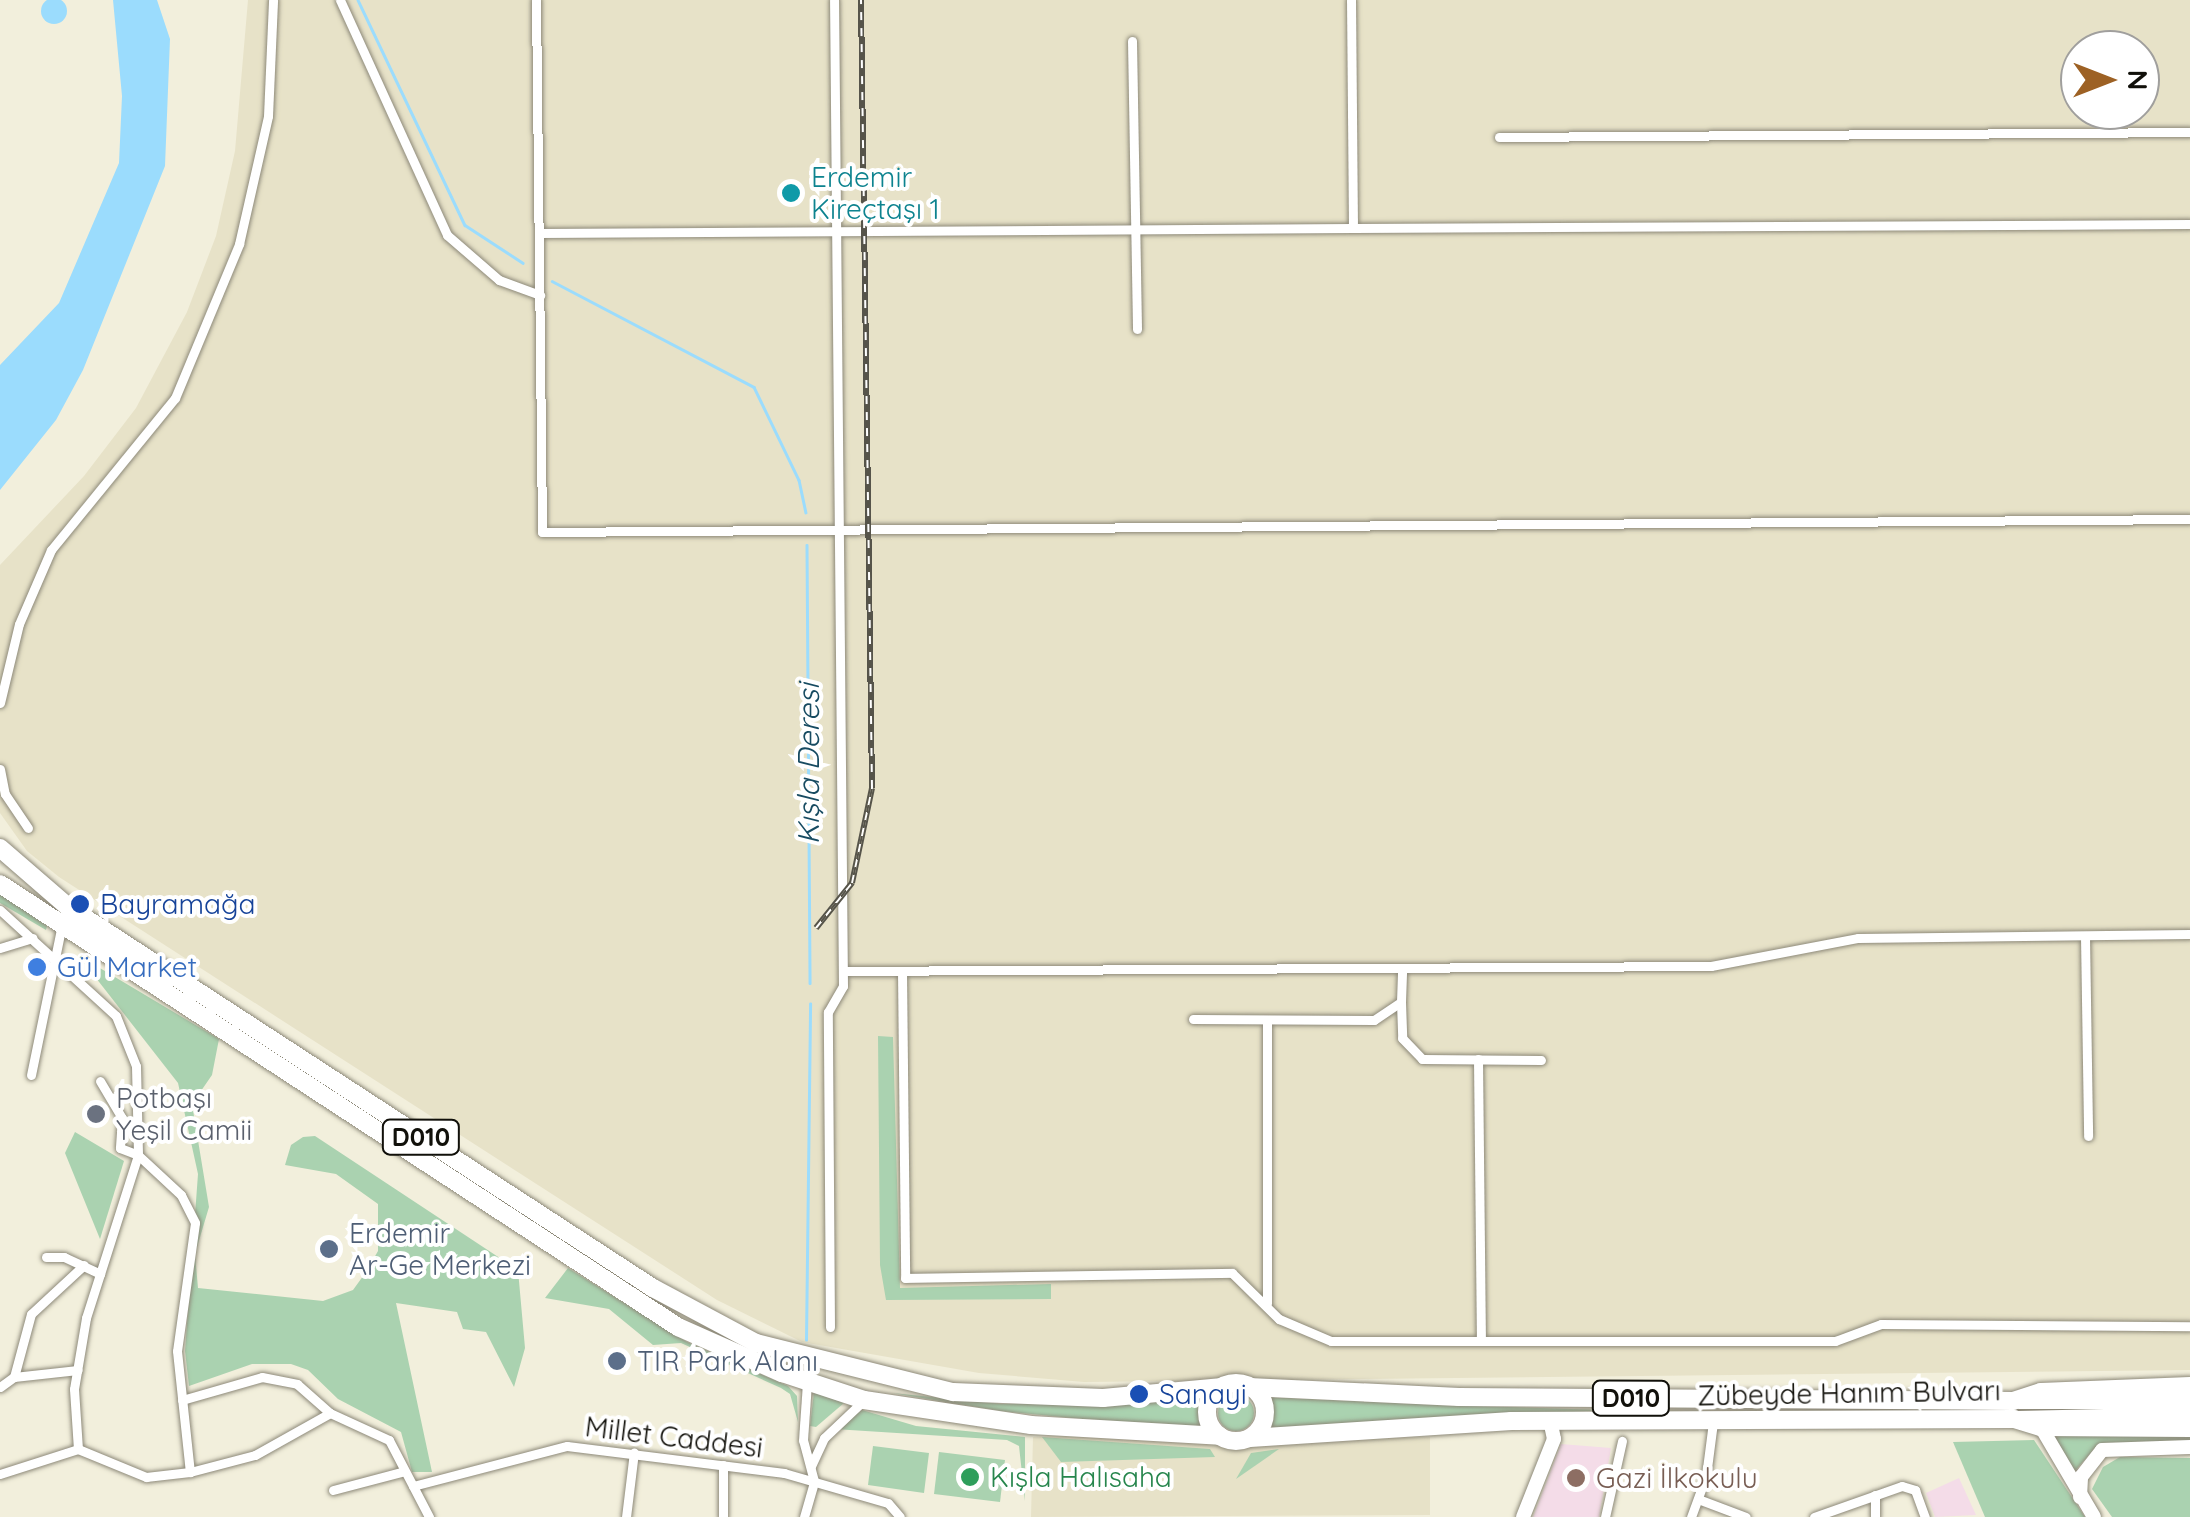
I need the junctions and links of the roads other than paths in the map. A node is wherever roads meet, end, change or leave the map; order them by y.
1 (273, 0) edge
2 (340, 0) edge
3 (536, 0) edge
4 (834, 0) edge
5 (1351, 0) edge
6 (1132, 41) dead end
7 (2190, 132) edge
8 (1499, 138) dead end
9 (2190, 224) edge
10 (1353, 228) junction
11 (1134, 231) junction
12 (540, 233) junction
13 (835, 234) junction
14 (540, 295) junction
15 (1137, 329) dead end
16 (2190, 519) edge
17 (838, 528) junction
18 (0, 703) edge
19 (0, 769) edge
20 (28, 828) dead end
21 (0, 848) edge
22 (7, 870) edge
23 (0, 884) edge
24 (0, 910) edge
25 (61, 929) junction
26 (2190, 934) edge
27 (2085, 936) junction
28 (32, 938) junction
29 (0, 948) edge
30 (52, 960) junction
31 (902, 970) junction
32 (1402, 970) junction
33 (842, 971) junction
34 (1402, 1002) junction
35 (1192, 1019) dead end
36 (1267, 1021) junction
37 (1478, 1059) junction
38 (1541, 1060) dead end
39 (31, 1075) dead end
40 (100, 1081) dead end
41 (2088, 1136) dead end
42 (138, 1155) junction
43 (46, 1257) dead end
44 (84, 1265) junction
45 (100, 1274) junction
46 (1267, 1305) junction
47 (2190, 1326) edge
48 (830, 1328) dead end
49 (1481, 1341) junction
50 (78, 1370) junction
51 (14, 1376) junction
52 (808, 1382) junction
53 (2190, 1386) edge
54 (0, 1387) edge
55 (1222, 1387) junction
56 (1249, 1387) junction
57 (182, 1400) junction
58 (864, 1400) junction
59 (2190, 1401) edge
60 (2090, 1408) junction
61 (2014, 1410) junction
62 (330, 1414) junction
63 (2190, 1414) edge
64 (1713, 1422) junction
65 (1551, 1424) junction
66 (2041, 1427) junction
67 (2190, 1428) edge
68 (1220, 1436) junction
69 (1250, 1438) junction
70 (1622, 1441) dead end
71 (2190, 1447) edge
72 (78, 1450) junction
73 (634, 1452) junction
74 (722, 1464) junction
75 (811, 1466) junction
76 (405, 1471) junction
77 (190, 1472) junction
78 (0, 1474) edge
79 (814, 1482) junction
80 (413, 1486) junction
81 (333, 1490) dead end
82 (1875, 1494) junction
83 (2080, 1498) junction
84 (1698, 1499) junction
85 (1842, 1512) edge
86 (429, 1517) edge
87 (626, 1517) edge
88 (723, 1517) edge
89 (804, 1517) edge
90 (900, 1517) edge
91 (1524, 1517) edge
92 (1605, 1517) edge
93 (1690, 1517) edge
94 (1746, 1517) edge
95 (1814, 1517) edge
96 (1875, 1517) edge
97 (1926, 1517) edge
98 (2094, 1517) edge

1 - 18 street
2 - 14 street
3 - 12 street
4 - 13 street
5 - 10 street
6 - 11 street
7 - 8 street
9 - 10 street
10 - 11 street
11 - 13 street
11 - 15 street
12 - 13 street
12 - 14 street
13 - 17 street
14 - 17 street
16 - 17 street
17 - 33 street
19 - 20 street
21 - 22 highway, Zübeyde Hanım Bulvarı / D010
22 - 55 highway, Zübeyde Hanım Bulvarı / D010
23 - 25 highway, Zübeyde Hanım Bulvarı / D010
24 - 28 street
25 - 30 street
25 - 52 highway, Zübeyde Hanım Bulvarı / D010
26 - 27 street
27 - 32 street
27 - 41 street
28 - 29 street
28 - 30 street
30 - 39 street
30 - 42 street
31 - 32 street
31 - 33 street
31 - 46 street
32 - 34 street
33 - 48 street
34 - 36 street
34 - 37 street
35 - 36 street
36 - 46 street
37 - 38 street
37 - 49 street
40 - 42 street
42 - 45 street
42 - 57 street
43 - 44 street
44 - 45 street
44 - 51 street
45 - 50 street
46 - 49 street
47 - 49 street
50 - 51 street
50 - 72 street
51 - 54 street
52 - 58 highway, Zübeyde Hanım Bulvarı / D010
52 - 75 street
53 - 61 highway, D010
55 - 56 highway, Zübeyde Hanım Bulvarı / D010
55 - 68 highway
56 - 61 highway, Zübeyde Hanım Bulvarı / D010
56 - 69 highway
57 - 62 street
57 - 77 street
58 - 68 highway, Zübeyde Hanım Bulvarı / D010
58 - 75 street
59 - 60 main road
60 - 61 main road, D010
60 - 63 main road
61 - 64 highway, Zübeyde Hanım Bulvarı / D010
61 - 66 highway, D010
62 - 76 street
62 - 77 street
64 - 65 highway, Zübeyde Hanım Bulvarı / D010
64 - 84 street
65 - 69 highway, Zübeyde Hanım Bulvarı / D010
65 - 91 street
66 - 67 highway, D010
66 - 83 street
68 - 69 highway, Zübeyde Hanım Bulvarı / D010
70 - 92 street
71 - 83 street
72 - 77 street
72 - 78 street
73 - 74 street, Millet Caddesi
73 - 80 street, Millet Caddesi
73 - 87 street
74 - 79 street, Millet Caddesi
74 - 88 street
75 - 79 street
76 - 80 street
76 - 81 street
79 - 89 street
79 - 90 street, Millet Caddesi
80 - 86 street
82 - 85 street
82 - 96 street
82 - 97 street
83 - 98 street
84 - 93 street
84 - 94 street
85 - 95 street

